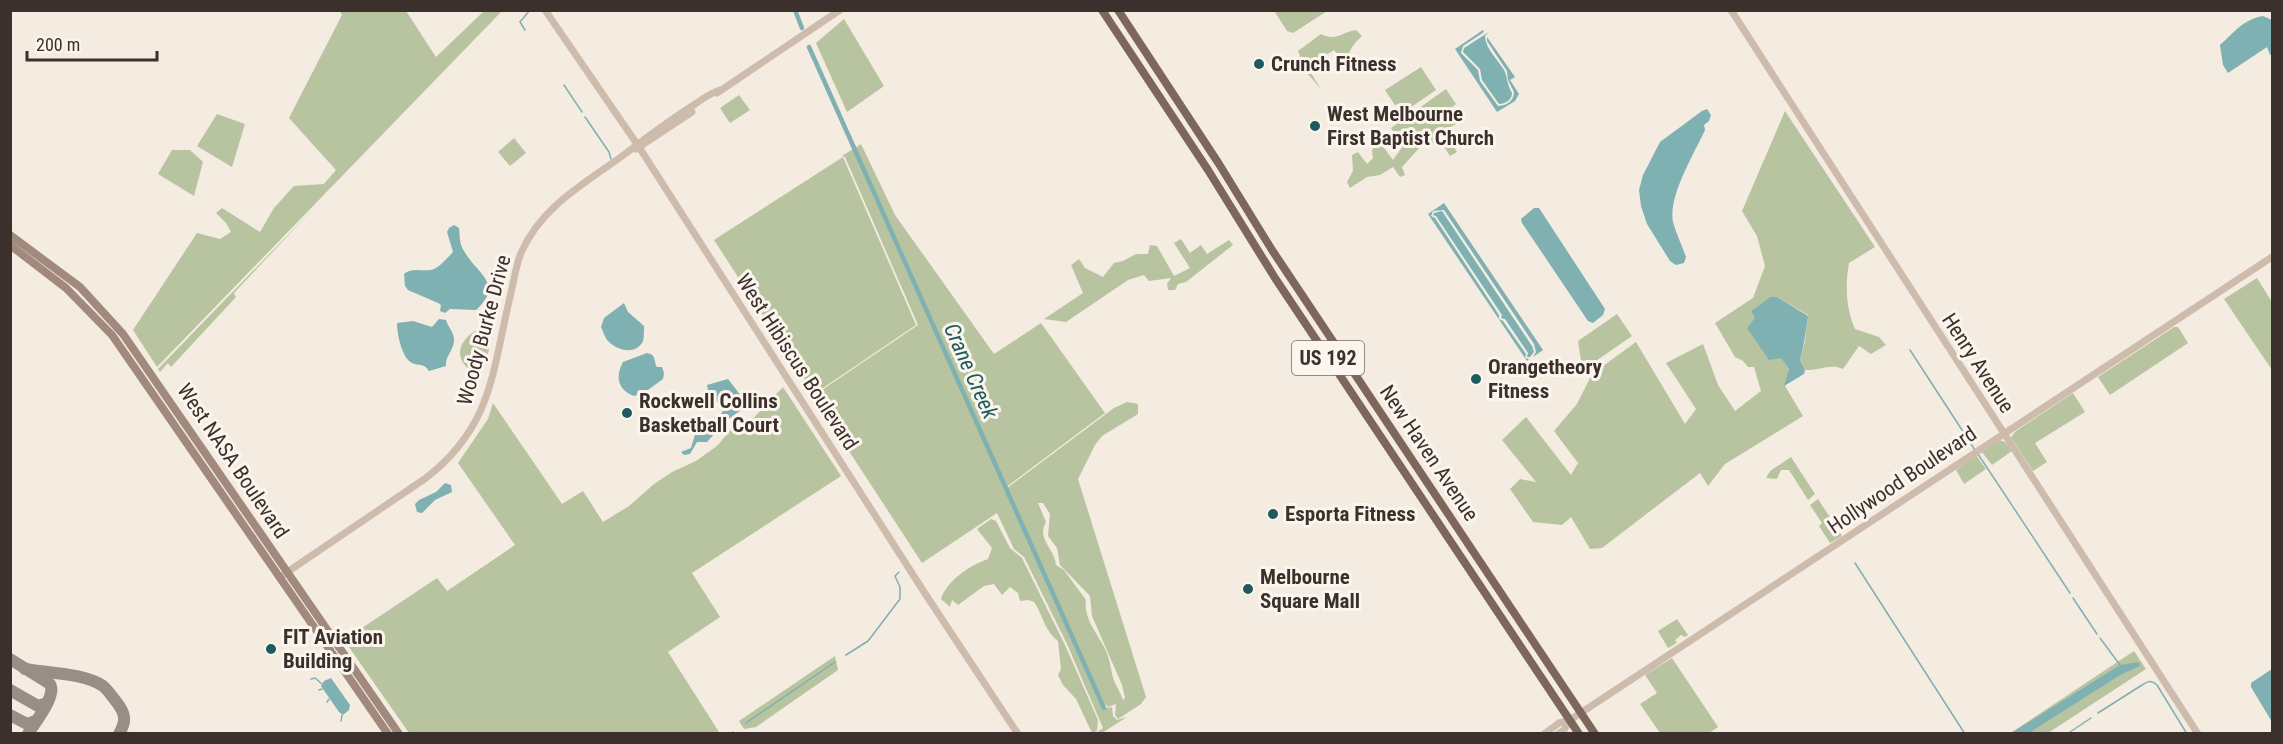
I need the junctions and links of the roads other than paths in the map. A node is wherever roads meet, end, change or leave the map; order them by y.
1 (545, 10) edge
2 (840, 10) edge
3 (1118, 10) edge
4 (1731, 10) edge
5 (1104, 13) edge
6 (1126, 23) junction
7 (1129, 50) junction
8 (1150, 60) junction
9 (1140, 67) junction
10 (1159, 73) junction
11 (638, 145) junction
12 (1231, 207) junction
13 (1252, 217) junction
14 (10, 235) edge
15 (1250, 238) junction
16 (10, 246) edge
17 (1272, 250) junction
18 (2272, 257) edge
19 (2003, 432) junction
20 (198, 442) junction
21 (191, 447) junction
22 (1469, 569) junction
23 (288, 572) junction
24 (1490, 576) junction
25 (280, 577) junction
26 (1476, 579) junction
27 (1499, 589) junction
28 (1518, 641) junction
29 (1538, 648) junction
30 (1581, 712) junction
31 (1570, 720) junction
32 (388, 734) edge
33 (399, 734) edge
34 (1018, 734) edge
35 (1544, 734) edge
36 (1558, 734) edge
37 (1579, 734) edge
38 (1595, 734) edge
39 (2198, 734) edge

1 - 11 street, West Hibiscus Boulevard
2 - 11 street, Woody Burke Drive
3 - 6 main road, New Haven Avenue / US 192
4 - 19 street, Henry Avenue
5 - 6 main road
5 - 7 main road, New Haven Avenue / US 192
6 - 8 main road, New Haven Avenue / US 192
7 - 8 main road
7 - 9 main road, New Haven Avenue / US 192
8 - 10 main road, New Haven Avenue / US 192
9 - 10 main road
9 - 12 main road, New Haven Avenue / US 192
10 - 13 main road, New Haven Avenue / US 192
11 - 23 street, Woody Burke Drive
11 - 34 street, West Hibiscus Boulevard
12 - 13 main road
12 - 15 main road, New Haven Avenue / US 192
13 - 17 main road, New Haven Avenue / US 192
14 - 20 main road, West NASA Boulevard
15 - 17 main road
15 - 22 main road, New Haven Avenue / US 192
16 - 21 main road, West NASA Boulevard
17 - 24 main road, New Haven Avenue / US 192
18 - 19 street, Hollywood Boulevard
19 - 30 street, Hollywood Boulevard
19 - 39 street, Henry Avenue
20 - 21 main road
20 - 23 main road, West NASA Boulevard
21 - 25 main road, West NASA Boulevard
22 - 24 main road
22 - 26 main road, New Haven Avenue / US 192
23 - 25 street, Woody Burke Drive
23 - 33 main road, West NASA Boulevard
24 - 27 main road, New Haven Avenue / US 192
25 - 32 main road, West NASA Boulevard
26 - 27 main road
26 - 28 main road, New Haven Avenue / US 192
27 - 29 main road, New Haven Avenue / US 192
28 - 29 main road
28 - 31 main road, New Haven Avenue / US 192
29 - 30 main road, New Haven Avenue / US 192
30 - 31 street, Hollywood Boulevard
30 - 38 main road, New Haven Avenue / US 192
31 - 35 street
31 - 36 street
31 - 37 main road, New Haven Avenue / US 192

